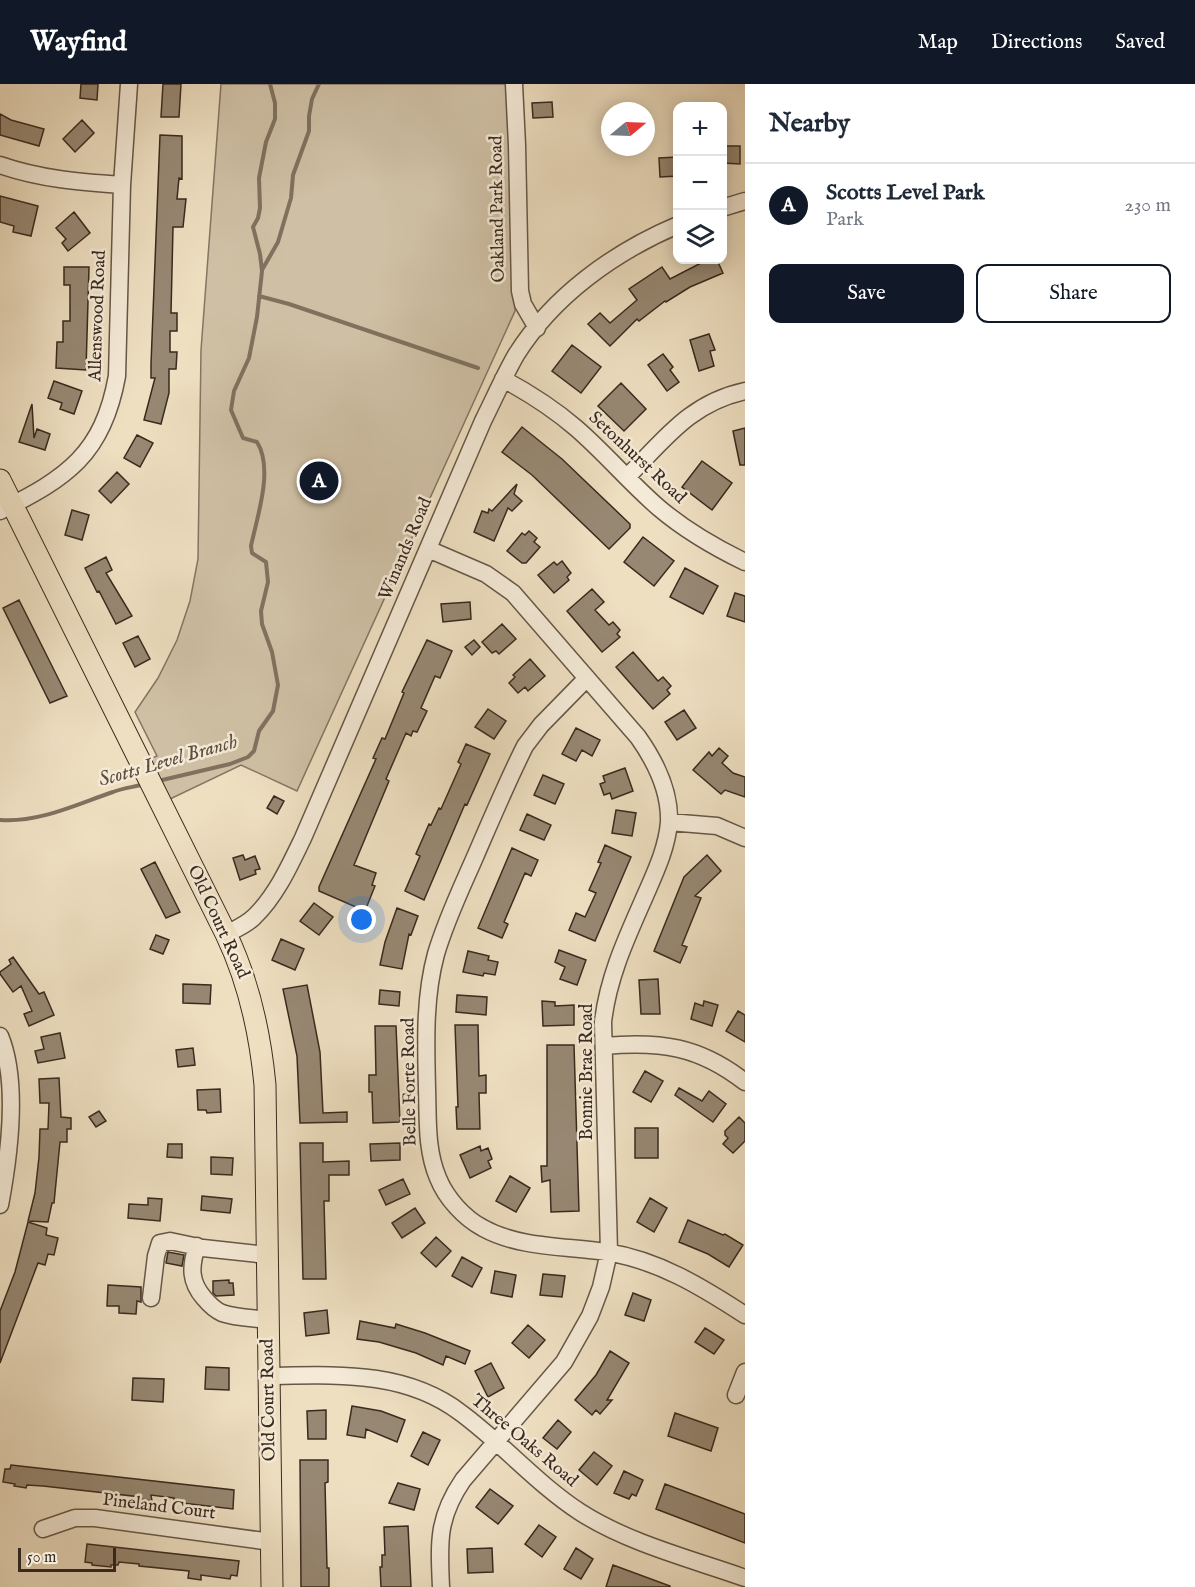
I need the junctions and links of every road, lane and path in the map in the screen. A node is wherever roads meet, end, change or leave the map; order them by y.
1 (129, 84) edge
2 (514, 84) edge
3 (0, 165) edge
4 (122, 185) junction
5 (745, 201) edge
6 (727, 207) edge
7 (673, 227) edge
8 (537, 328) junction
9 (503, 380) junction
10 (745, 391) edge
11 (627, 477) junction
12 (0, 480) edge
13 (6, 508) edge
14 (428, 549) junction
15 (745, 562) edge
16 (587, 678) junction
17 (669, 822) junction
18 (745, 838) edge
19 (226, 934) junction
20 (0, 1036) edge
21 (604, 1046) junction
22 (745, 1082) edge
23 (5, 1109) edge
24 (0, 1205) edge
25 (196, 1246) junction
26 (609, 1252) junction
27 (267, 1255) junction
28 (151, 1298) dead end
29 (745, 1315) edge
30 (268, 1320) junction
31 (745, 1372) edge
32 (269, 1376) junction
33 (736, 1395) dead end
34 (495, 1441) junction
35 (43, 1529) dead end
36 (272, 1542) junction
37 (745, 1578) edge
38 (272, 1587) edge
39 (441, 1587) edge

1 - 4 street, Allenswood Road
2 - 8 street, Oakland Park Road
3 - 4 street
4 - 13 street, Allenswood Road
5 - 6 street
7 - 8 street, Winands Road
8 - 9 street, Winands Road
9 - 11 street, Setonhurst Road
9 - 14 street, Winands Road
10 - 11 street
11 - 15 street, Setonhurst Road
12 - 13 main road, Old Court Road
13 - 19 main road, Old Court Road
14 - 16 street, Bonnie Brae Road
14 - 19 street, Winands Road
16 - 17 street, Bonnie Brae Road
16 - 26 street, Belle Forte Road
17 - 18 street
17 - 21 street, Bonnie Brae Road
19 - 27 main road, Old Court Road
20 - 23 street
21 - 22 street
21 - 26 street, Bonnie Brae Road
23 - 24 street
25 - 27 street
25 - 28 street
25 - 30 street
26 - 29 street, Belle Forte Road
26 - 34 street, Bonnie Brae Road
27 - 30 main road, Old Court Road
30 - 32 main road, Old Court Road
31 - 33 street
32 - 34 street, Three Oaks Road
32 - 36 main road, Old Court Road
34 - 37 street, Three Oaks Road
34 - 39 street, Bonnie Brae Road
35 - 36 street, Pineland Court
36 - 38 main road, Old Court Road

